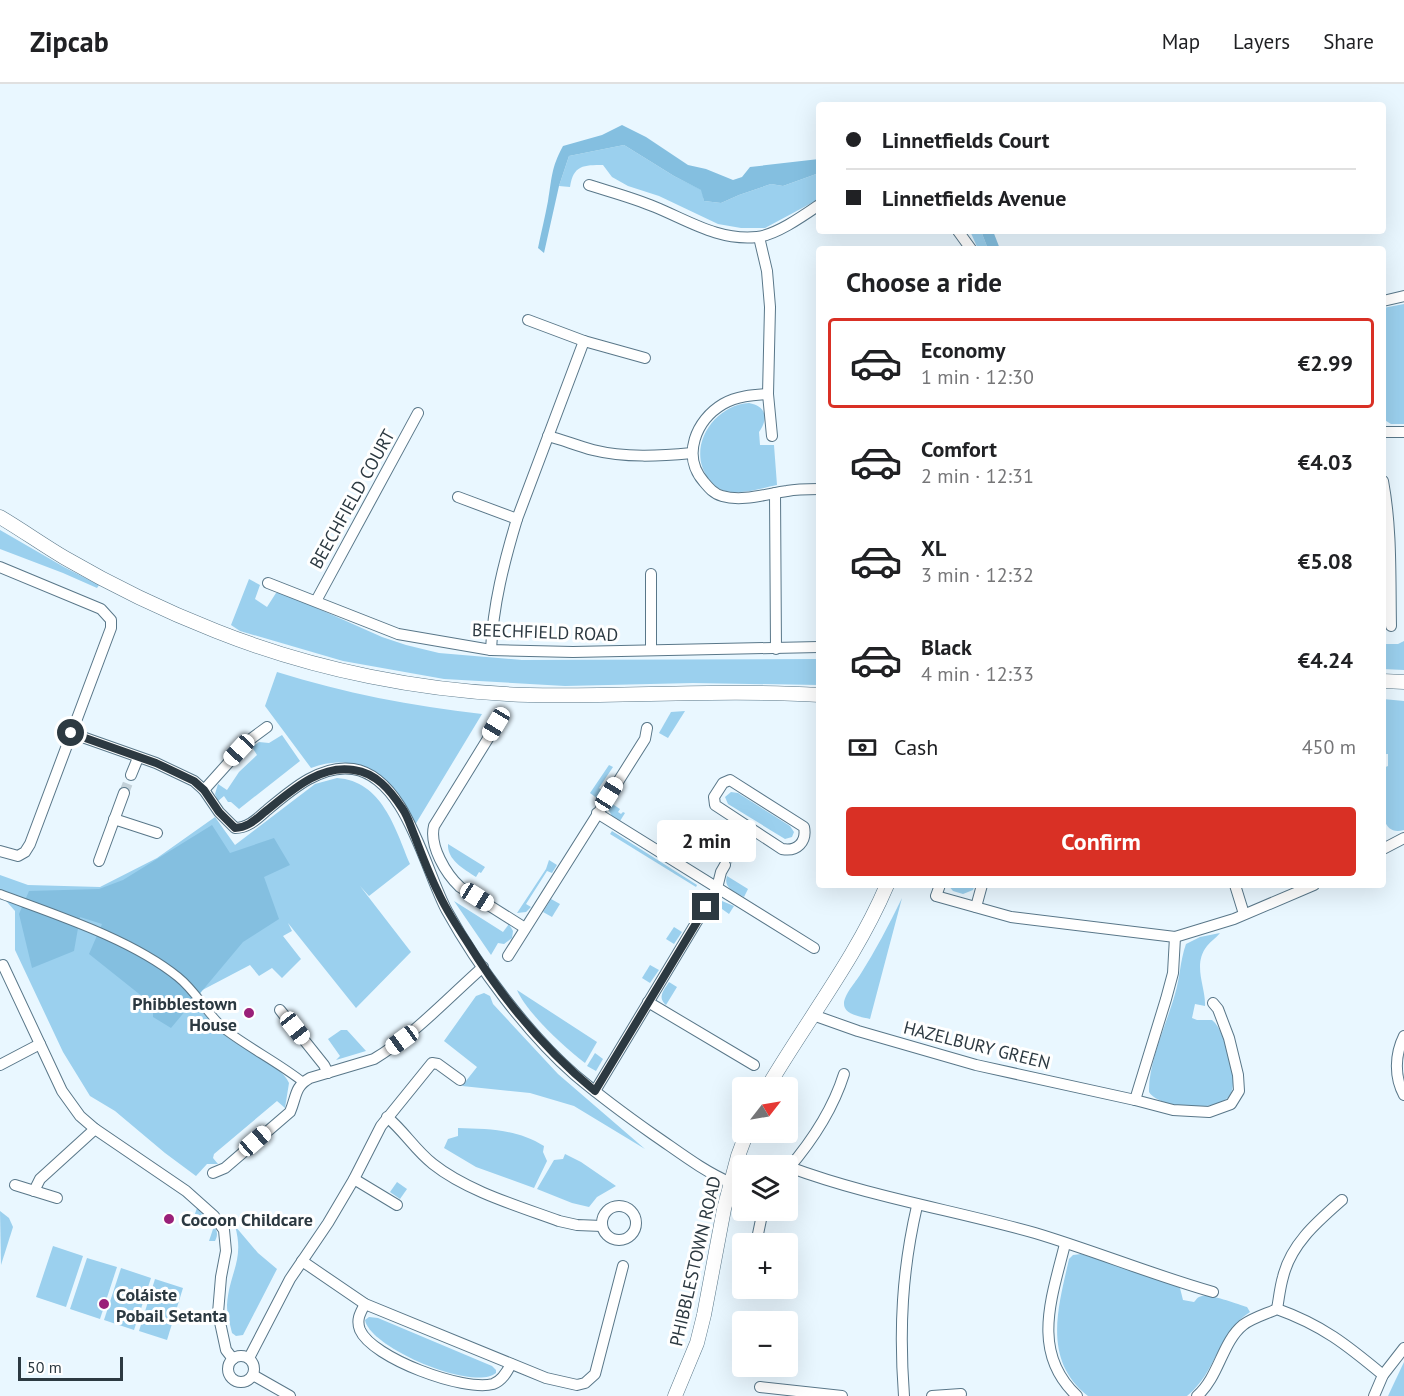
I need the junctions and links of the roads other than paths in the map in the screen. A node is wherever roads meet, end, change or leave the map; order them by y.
1 (589, 185) dead end
2 (816, 208) edge
3 (759, 237) junction
4 (1404, 297) edge
5 (1386, 300) edge
6 (528, 320) dead end
7 (584, 341) junction
8 (645, 358) dead end
9 (768, 394) junction
10 (418, 413) dead end
11 (1386, 432) edge
12 (1404, 432) edge
13 (548, 436) junction
14 (772, 436) dead end
15 (692, 453) junction
16 (816, 489) edge
17 (775, 493) junction
18 (458, 497) dead end
19 (1386, 497) edge
20 (0, 517) edge
21 (517, 519) junction
22 (0, 567) edge
23 (651, 574) dead end
24 (268, 583) dead end
25 (316, 601) junction
26 (1391, 626) dead end
27 (816, 647) edge
28 (776, 649) junction
29 (491, 650) junction
30 (651, 650) junction
31 (1386, 681) edge
32 (1404, 682) edge
33 (816, 695) edge
34 (496, 724) dead end
35 (267, 727) dead end
36 (647, 728) dead end
37 (71, 733) junction
38 (138, 758) junction
39 (131, 775) tunnel mouth
40 (204, 790) junction
41 (124, 793) tunnel mouth
42 (597, 813) junction
43 (114, 819) junction
44 (748, 827) junction
45 (157, 833) dead end
46 (1404, 838) edge
47 (1386, 843) edge
48 (735, 848) tunnel mouth
49 (0, 851) edge
50 (99, 861) dead end
51 (725, 865) tunnel mouth
52 (717, 888) junction
53 (886, 888) edge
54 (939, 888) edge
55 (981, 888) edge
56 (1236, 888) edge
57 (1307, 888) edge
58 (0, 894) edge
59 (976, 907) junction
60 (1244, 914) junction
61 (525, 928) junction
62 (1175, 937) junction
63 (814, 948) dead end
64 (508, 956) dead end
65 (3, 965) dead end
66 (483, 967) junction
67 (648, 1002) junction
68 (1213, 1003) dead end
69 (280, 1010) dead end
70 (813, 1015) junction
71 (1404, 1036) edge
72 (40, 1044) junction
73 (0, 1065) edge
74 (754, 1065) dead end
75 (328, 1073) junction
76 (844, 1074) dead end
77 (774, 1077) edge
78 (460, 1080) dead end
79 (303, 1082) junction
80 (595, 1091) junction
81 (1404, 1095) edge
82 (1135, 1100) junction
83 (387, 1117) junction
84 (95, 1129) junction
85 (743, 1143) edge
86 (797, 1155) edge
87 (798, 1171) edge
88 (213, 1173) dead end
89 (354, 1179) junction
90 (731, 1183) junction
91 (15, 1185) dead end
92 (34, 1191) junction
93 (57, 1198) dead end
94 (1342, 1200) dead end
95 (397, 1205) dead end
96 (917, 1206) junction
97 (602, 1226) dead end
98 (1065, 1244) junction
99 (302, 1261) junction
100 (623, 1266) dead end
101 (1192, 1286) junction
102 (1213, 1292) dead end
103 (1189, 1298) dead end
104 (365, 1305) junction
105 (1277, 1309) junction
106 (1404, 1348) edge
107 (249, 1358) junction
108 (233, 1359) junction
109 (511, 1364) junction
110 (253, 1375) junction
111 (1383, 1375) junction
112 (760, 1387) dead end
113 (806, 1394) edge
114 (961, 1394) dead end
115 (290, 1396) edge
116 (675, 1396) edge
117 (842, 1396) edge
118 (904, 1396) edge
119 (932, 1396) edge
120 (1077, 1396) edge
121 (1197, 1396) edge
122 (1374, 1396) edge

1 - 3 street
2 - 3 street
3 - 9 street
4 - 5 street
6 - 7 street
7 - 8 street
7 - 13 street
9 - 14 street
9 - 15 street
10 - 25 street, BEECHFIELD COURT
11 - 12 street
13 - 15 street
13 - 21 street
15 - 17 street
16 - 17 street
17 - 28 street
18 - 21 street
19 - 26 street
20 - 33 street
21 - 29 street
22 - 37 street
23 - 30 street
24 - 25 street, BEECHFIELD ROAD
25 - 29 street, BEECHFIELD ROAD
27 - 28 street, BEECHFIELD ROAD
28 - 30 street, BEECHFIELD ROAD
29 - 30 street, BEECHFIELD ROAD
31 - 32 street
34 - 61 street
35 - 40 street
36 - 42 street
37 - 38 street
37 - 49 street
38 - 39 street
38 - 40 street
40 - 66 street
41 - 43 street
42 - 52 street
42 - 61 street
43 - 45 street
43 - 50 street
44 - 44 street
44 - 48 street
46 - 47 street
51 - 52 street
52 - 63 street
52 - 67 street
53 - 70 street
54 - 59 street
55 - 59 street
56 - 60 street
57 - 60 street
58 - 79 street
59 - 62 street
60 - 62 street
61 - 64 street
62 - 82 street
65 - 72 street
66 - 75 street
66 - 80 street
67 - 74 street
67 - 80 street
68 - 82 street, HAZELBURY GREEN
69 - 75 street
70 - 77 street
70 - 82 street, HAZELBURY GREEN
71 - 81 street
72 - 73 street
72 - 84 street
75 - 79 street
76 - 86 street
78 - 83 street
79 - 88 street
80 - 90 street
83 - 89 street
83 - 97 street
84 - 92 street
84 - 108 street
85 - 90 street, PHIBBLESTOWN ROAD
87 - 96 street
89 - 95 street
89 - 99 street
90 - 116 street, PHIBBLESTOWN ROAD
91 - 92 street
92 - 93 street
94 - 105 street
96 - 98 street
96 - 118 street
98 - 101 street
98 - 120 street
99 - 104 street
99 - 107 street
100 - 109 street
101 - 102 street
101 - 103 street
104 - 109 street
104 - 109 street
105 - 111 street
105 - 121 street
106 - 111 street
107 - 108 street
107 - 110 street
108 - 110 street
110 - 115 street
111 - 122 street
112 - 113 street
113 - 117 street
114 - 119 street

